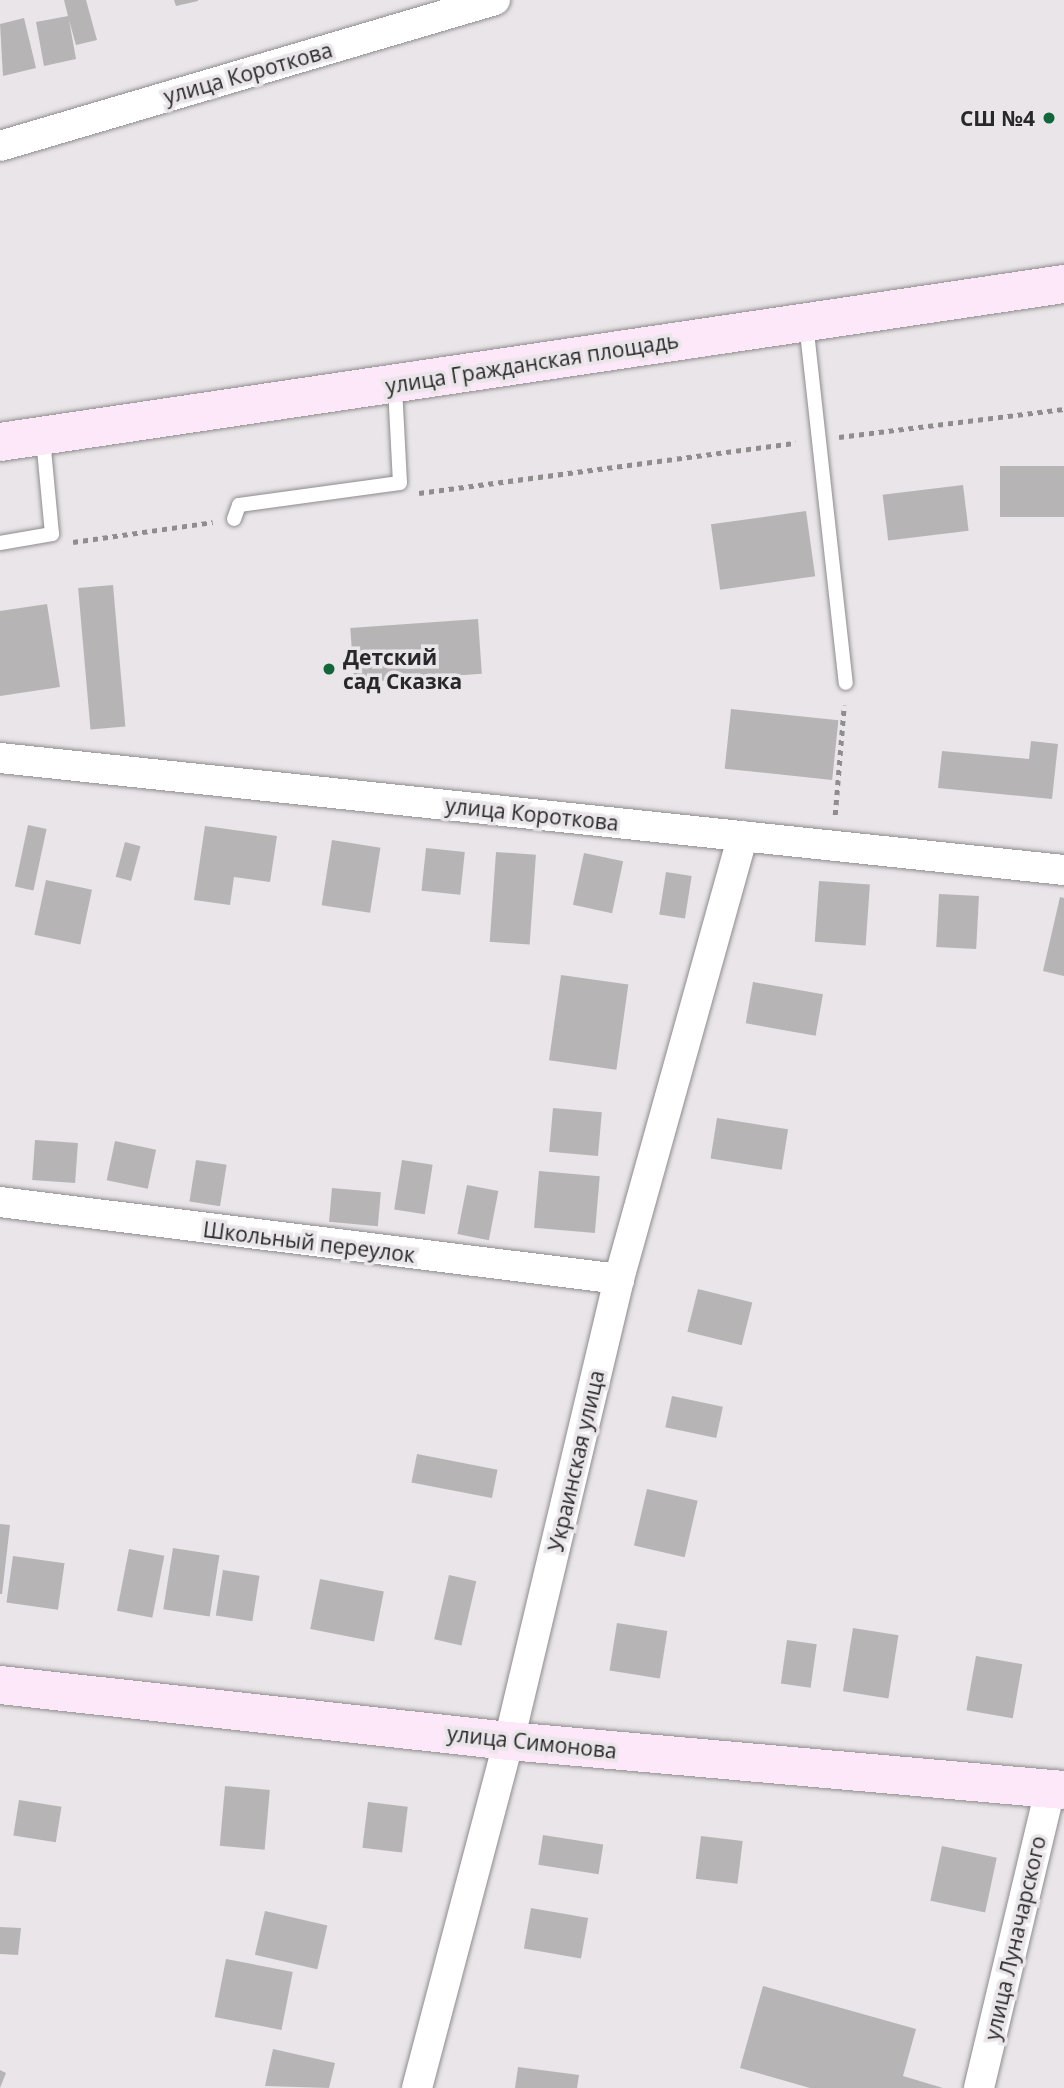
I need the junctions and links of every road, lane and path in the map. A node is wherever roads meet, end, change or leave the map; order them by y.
1 (495, 0) edge
2 (0, 146) edge
3 (1064, 284) edge
4 (806, 322) junction
5 (395, 383) junction
6 (1064, 409) edge
7 (43, 436) junction
8 (820, 439) junction
9 (0, 442) edge
10 (410, 495) dead end
11 (234, 519) joint
12 (68, 542) dead end
13 (0, 543) edge
14 (846, 683) joint
15 (0, 758) edge
16 (743, 836) junction
17 (832, 845) junction
18 (1064, 870) edge
19 (0, 1202) edge
20 (619, 1279) junction
21 (0, 1685) edge
22 (509, 1741) junction
23 (1057, 1789) edge
24 (417, 2088) edge
25 (979, 2088) edge

1 - 2 street, улица Короткова
3 - 4 street, улица Гражданская площадь
4 - 5 street, улица Гражданская площадь
4 - 8 lane
5 - 7 street, улица Гражданская площадь
5 - 11 lane
6 - 8 path
7 - 9 street, улица Гражданская площадь
7 - 13 lane
8 - 10 path
8 - 14 lane
11 - 12 path
14 - 17 path
15 - 16 street, улица Короткова
16 - 17 street, улица Короткова
16 - 20 street, Украинская улица
17 - 18 street, улица Короткова
19 - 20 street, Школьный переулок
20 - 22 street, Украинская улица
21 - 22 street, улица Симонова
22 - 23 street, улица Симонова
22 - 24 street, Украинская улица
23 - 25 street, улица Луначарского

